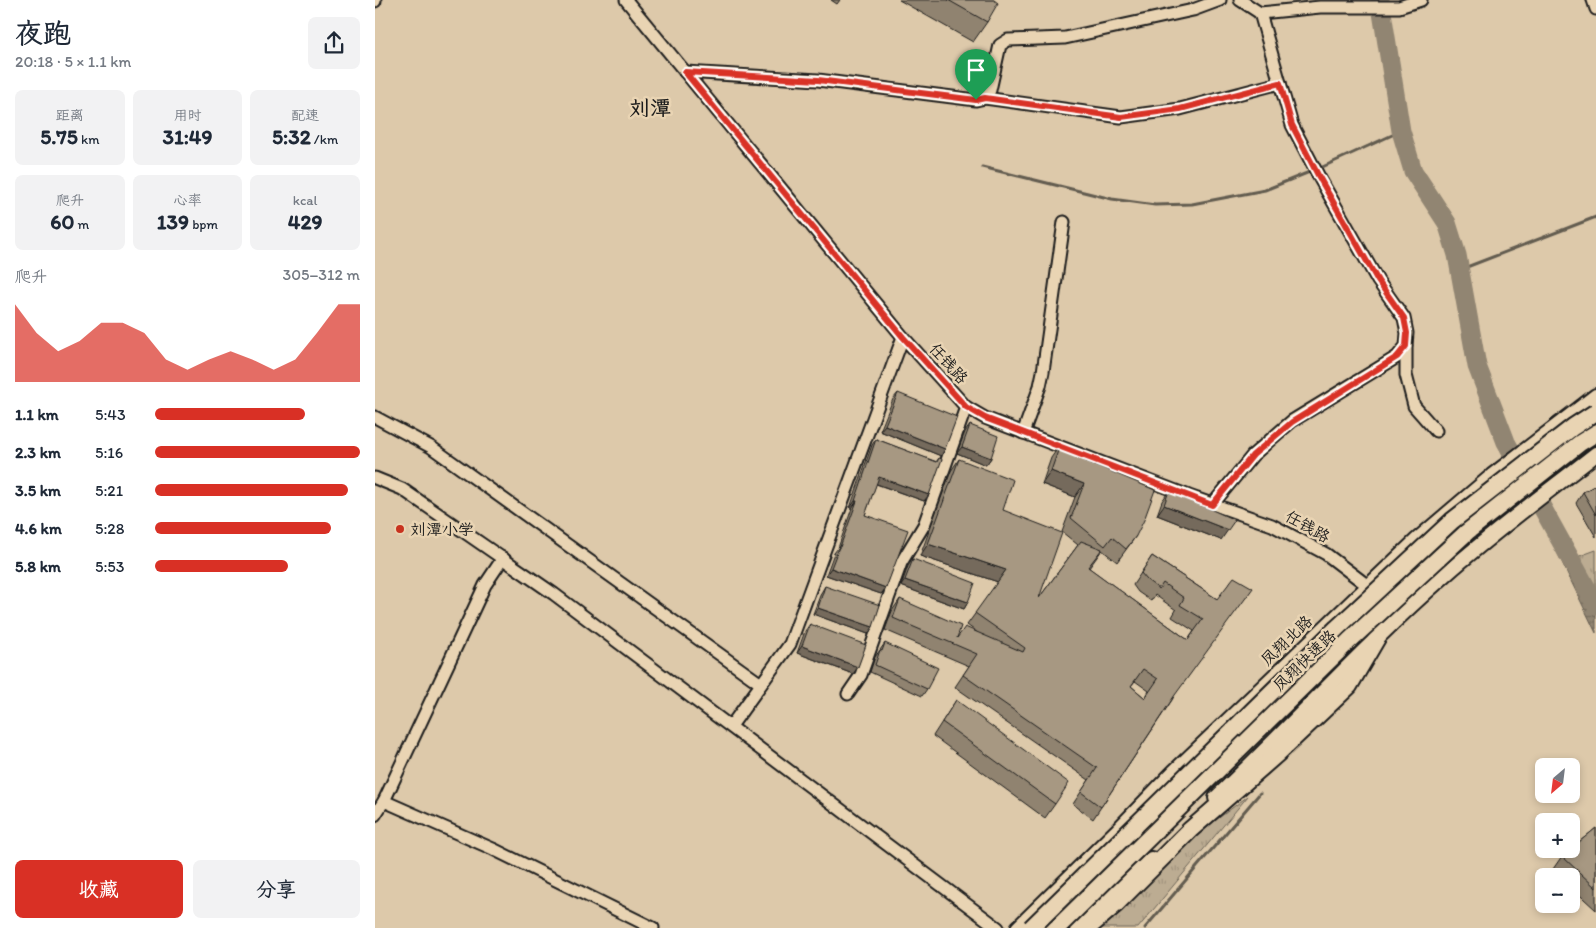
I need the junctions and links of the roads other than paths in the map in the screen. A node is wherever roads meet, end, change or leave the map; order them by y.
1 (626, 0) edge
2 (1220, 0) edge
3 (1240, 0) edge
4 (1421, 0) edge
5 (1593, 0) edge
6 (637, 5) edge
7 (1596, 9) edge
8 (1260, 13) junction
9 (685, 72) junction
10 (1280, 83) junction
11 (985, 98) junction
12 (1065, 222) dead end
13 (903, 337) junction
14 (1406, 346) junction
15 (1596, 396) edge
16 (966, 407) junction
17 (1596, 412) edge
18 (375, 417) edge
19 (1436, 431) dead end
20 (1596, 432) edge
21 (1023, 433) junction
22 (1596, 454) edge
23 (375, 478) edge
24 (1212, 505) junction
25 (503, 558) junction
26 (1368, 586) junction
27 (1377, 638) junction
28 (761, 684) junction
29 (848, 694) dead end
30 (731, 726) junction
31 (384, 801) junction
32 (375, 815) edge
33 (653, 928) edge
34 (998, 928) edge
35 (1018, 928) edge
36 (1031, 928) edge
37 (1057, 928) edge
38 (1077, 928) edge
39 (1088, 928) edge

1 - 6 street, 任钱路
2 - 11 street
3 - 8 street
4 - 8 street
5 - 7 street
6 - 9 street, 任钱路
8 - 10 street
9 - 11 street
9 - 13 street, 任钱路
10 - 11 street
10 - 14 street
12 - 21 street
13 - 16 street, 任钱路
13 - 28 street
14 - 19 street
14 - 24 street
15 - 26 main road, 凤翔北路
16 - 21 street, 任钱路
16 - 29 street
17 - 36 highway, 凤翔快速路, bridge
18 - 28 street
20 - 37 highway, 凤翔快速路, bridge
21 - 24 street, 任钱路
22 - 27 main road
23 - 25 street
24 - 26 street, 任钱路
25 - 30 street
25 - 31 street
26 - 35 main road, 凤翔北路
27 - 38 main road
27 - 39 highway
28 - 30 street
30 - 34 street
31 - 32 street
31 - 33 street

